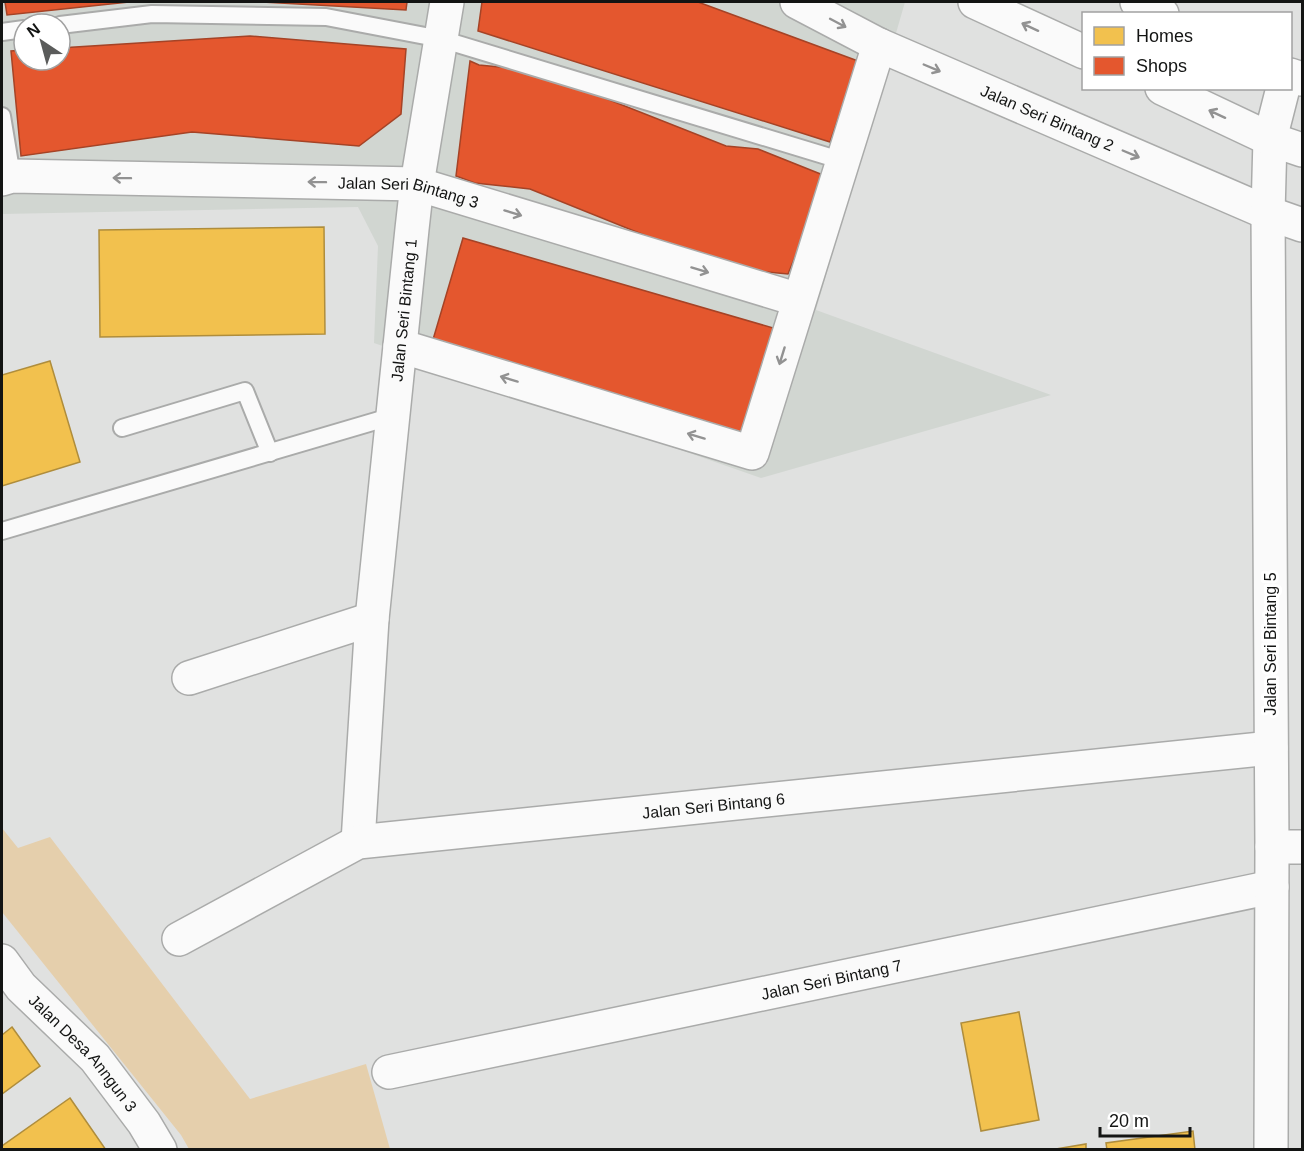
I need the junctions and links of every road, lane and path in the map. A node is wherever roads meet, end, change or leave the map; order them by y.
1 (447, 2) edge
2 (797, 2) edge
3 (975, 2) edge
4 (1137, 2) edge
5 (1158, 12) edge
6 (72, 24) edge
7 (441, 39) junction
8 (879, 45) junction
9 (1082, 52) edge
10 (1166, 90) edge
11 (1282, 90) edge
12 (2, 116) edge
13 (1270, 139) junction
14 (1302, 150) edge
15 (843, 161) junction
16 (7, 178) edge
17 (417, 184) junction
18 (1268, 213) junction
19 (1302, 225) edge
20 (799, 300) junction
21 (400, 346) junction
22 (393, 416) junction
23 (122, 428) dead end
24 (270, 453) junction
25 (2, 531) edge
26 (372, 619) junction
27 (189, 678) dead end
28 (1271, 748) junction
29 (358, 842) junction
30 (1287, 847) edge
31 (1272, 887) junction
32 (179, 939) dead end
33 (2, 960) edge
34 (389, 1072) dead end
35 (160, 1149) edge
36 (1271, 1149) edge

1 - 7 street, Jalan Seri Bintang 1
2 -> 8 street, Jalan Seri Bintang 2
9 -> 3 street
4 - 5 street
6 - 7 lane
7 - 15 lane
7 - 17 street, Jalan Seri Bintang 1
8 - 15 street
8 -> 18 street, Jalan Seri Bintang 2
13 -> 10 street
11 - 13 street, Jalan Seri Bintang 5
12 - 16 lane
13 - 14 street
13 - 18 street, Jalan Seri Bintang 5
15 - 20 street
17 -> 16 street, Jalan Seri Bintang 3
17 -> 20 street, Jalan Seri Bintang 3
17 - 21 street, Jalan Seri Bintang 1
18 - 19 street, Jalan Seri Bintang 2
18 - 28 street, Jalan Seri Bintang 5
20 -> 21 street
21 - 22 street, Jalan Seri Bintang 1
22 - 24 lane
22 - 26 street, Jalan Seri Bintang 1
23 - 24 lane
24 - 25 lane
26 - 27 street
26 - 29 street, Jalan Seri Bintang 1
28 - 29 street, Jalan Seri Bintang 6
28 - 30 street, Jalan Seri Bintang 5
29 - 32 street, Jalan Seri Bintang 6
30 - 31 street, Jalan Seri Bintang 5
31 - 34 street, Jalan Seri Bintang 7
31 - 36 street, Jalan Seri Bintang 5
33 - 35 street, Jalan Desa Anngun 3

